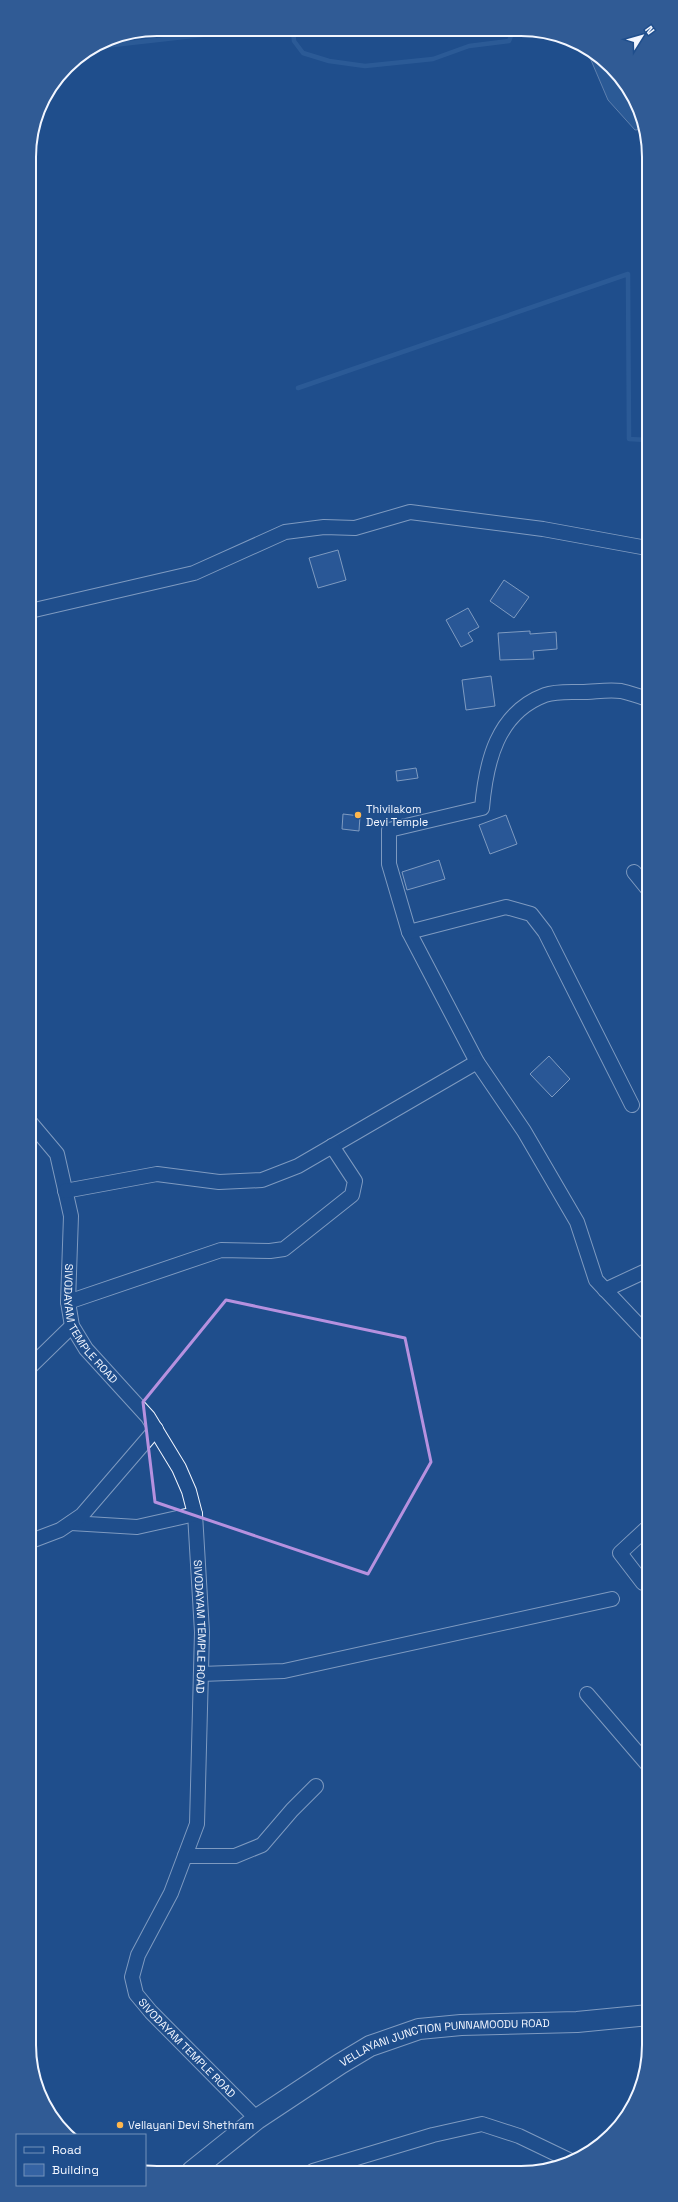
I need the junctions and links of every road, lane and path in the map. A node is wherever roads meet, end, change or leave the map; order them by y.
1 (642, 547) edge
2 (36, 609) edge
3 (642, 698) edge
4 (634, 872) dead end
5 (642, 882) edge
6 (409, 932) junction
7 (477, 1062) junction
8 (632, 1105) dead end
9 (36, 1129) edge
10 (332, 1146) junction
11 (65, 1191) junction
12 (642, 1273) edge
13 (605, 1290) junction
14 (68, 1302) junction
15 (72, 1326) junction
16 (642, 1329) edge
17 (36, 1361) edge
18 (156, 1429) junction
19 (195, 1514) junction
20 (71, 1523) junction
21 (642, 1533) edge
22 (36, 1539) edge
23 (642, 1582) edge
24 (612, 1599) dead end
25 (201, 1674) junction
26 (587, 1694) dead end
27 (642, 1757) edge
28 (316, 1786) dead end
29 (185, 1856) junction
30 (642, 2016) edge
31 (257, 2119) junction
32 (564, 2158) edge
33 (198, 2166) edge
34 (330, 2166) edge

1 - 2 street
3 - 6 street
4 - 5 street
6 - 7 street
6 - 8 street
7 - 10 street
7 - 13 street
9 - 11 street, SIVODAYAM TEMPLE ROAD
10 - 11 street
10 - 14 street
11 - 14 street, SIVODAYAM TEMPLE ROAD
12 - 13 street
13 - 16 street
14 - 15 street, SIVODAYAM TEMPLE ROAD
15 - 17 street
15 - 18 street, SIVODAYAM TEMPLE ROAD
18 - 19 street, SIVODAYAM TEMPLE ROAD
18 - 20 street
19 - 20 street
19 - 25 street, SIVODAYAM TEMPLE ROAD
20 - 22 street
21 - 23 street
24 - 25 street
25 - 29 street, SIVODAYAM TEMPLE ROAD
26 - 27 street
28 - 29 street
29 - 31 street, SIVODAYAM TEMPLE ROAD
30 - 31 street, VELLAYANI JUNCTION PUNNAMOODU ROAD
31 - 33 street, VELLAYANI JUNCTION PUNNAMOODU ROAD
32 - 34 street

